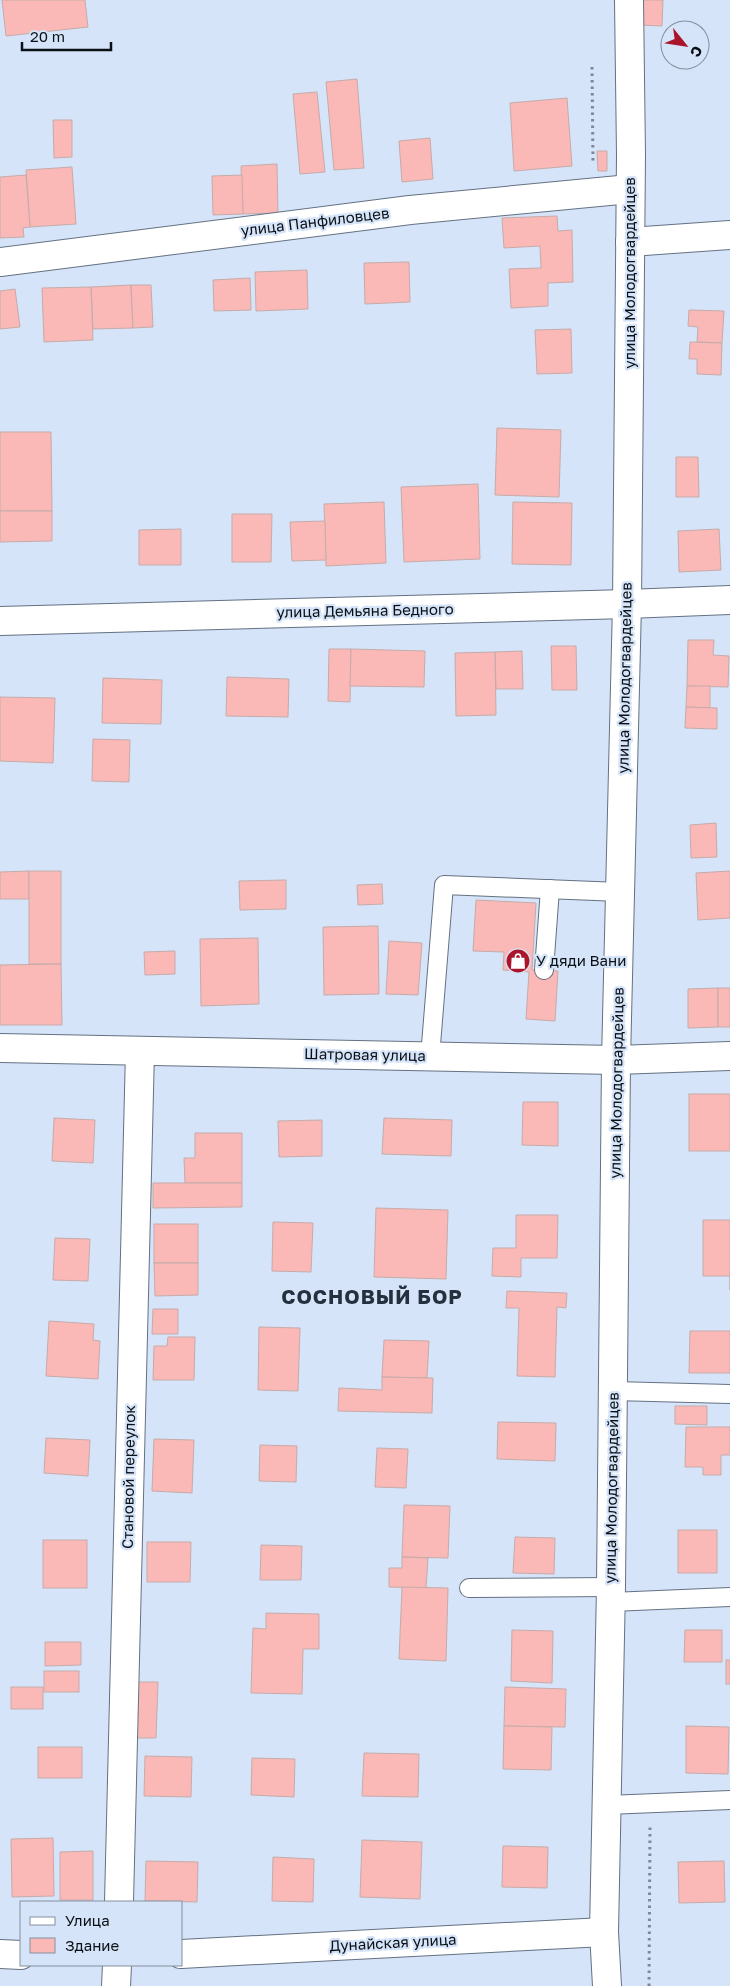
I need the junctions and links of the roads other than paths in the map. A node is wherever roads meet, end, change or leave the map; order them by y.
1 (628, 0) edge
2 (630, 189) junction
3 (730, 235) edge
4 (630, 242) junction
5 (0, 262) edge
6 (730, 600) edge
7 (627, 604) junction
8 (0, 620) edge
9 (550, 888) junction
10 (620, 892) junction
11 (544, 970) dead end
12 (0, 1048) edge
13 (140, 1051) junction
14 (430, 1056) junction
15 (730, 1056) edge
16 (616, 1060) junction
17 (613, 1391) junction
18 (730, 1394) edge
19 (469, 1588) dead end
20 (611, 1594) junction
21 (730, 1597) edge
22 (730, 1800) edge
23 (606, 1805) junction
24 (118, 1901) edge
25 (604, 1932) junction
26 (0, 1954) edge
27 (182, 1954) edge
28 (20, 1955) edge
29 (117, 1966) edge
30 (116, 1986) edge
31 (607, 1986) edge

1 - 2 street, улица Молодогвардейцев
2 - 4 street, улица Молодогвардейцев
2 - 5 street, улица Панфиловцев
3 - 4 street
4 - 7 street, улица Молодогвардейцев
6 - 7 street, улица Демьяна Бедного
7 - 8 street, улица Демьяна Бедного
7 - 10 street, улица Молодогвардейцев
9 - 10 lane
9 - 11 lane
9 - 14 lane
10 - 16 street, улица Молодогвардейцев
12 - 13 street, Шатровая улица
13 - 14 street, Шатровая улица
13 - 24 street, Становой переулок
14 - 16 street, Шатровая улица
15 - 16 street, Шатровая улица
16 - 17 street, улица Молодогвардейцев
17 - 18 lane
17 - 20 street, улица Молодогвардейцев
19 - 20 lane
20 - 21 lane
20 - 23 street, улица Молодогвардейцев
22 - 23 lane
23 - 25 street, улица Молодогвардейцев
25 - 27 street, Дунайская улица
25 - 31 street, улица Молодогвардейцев
26 - 28 street
29 - 30 street

